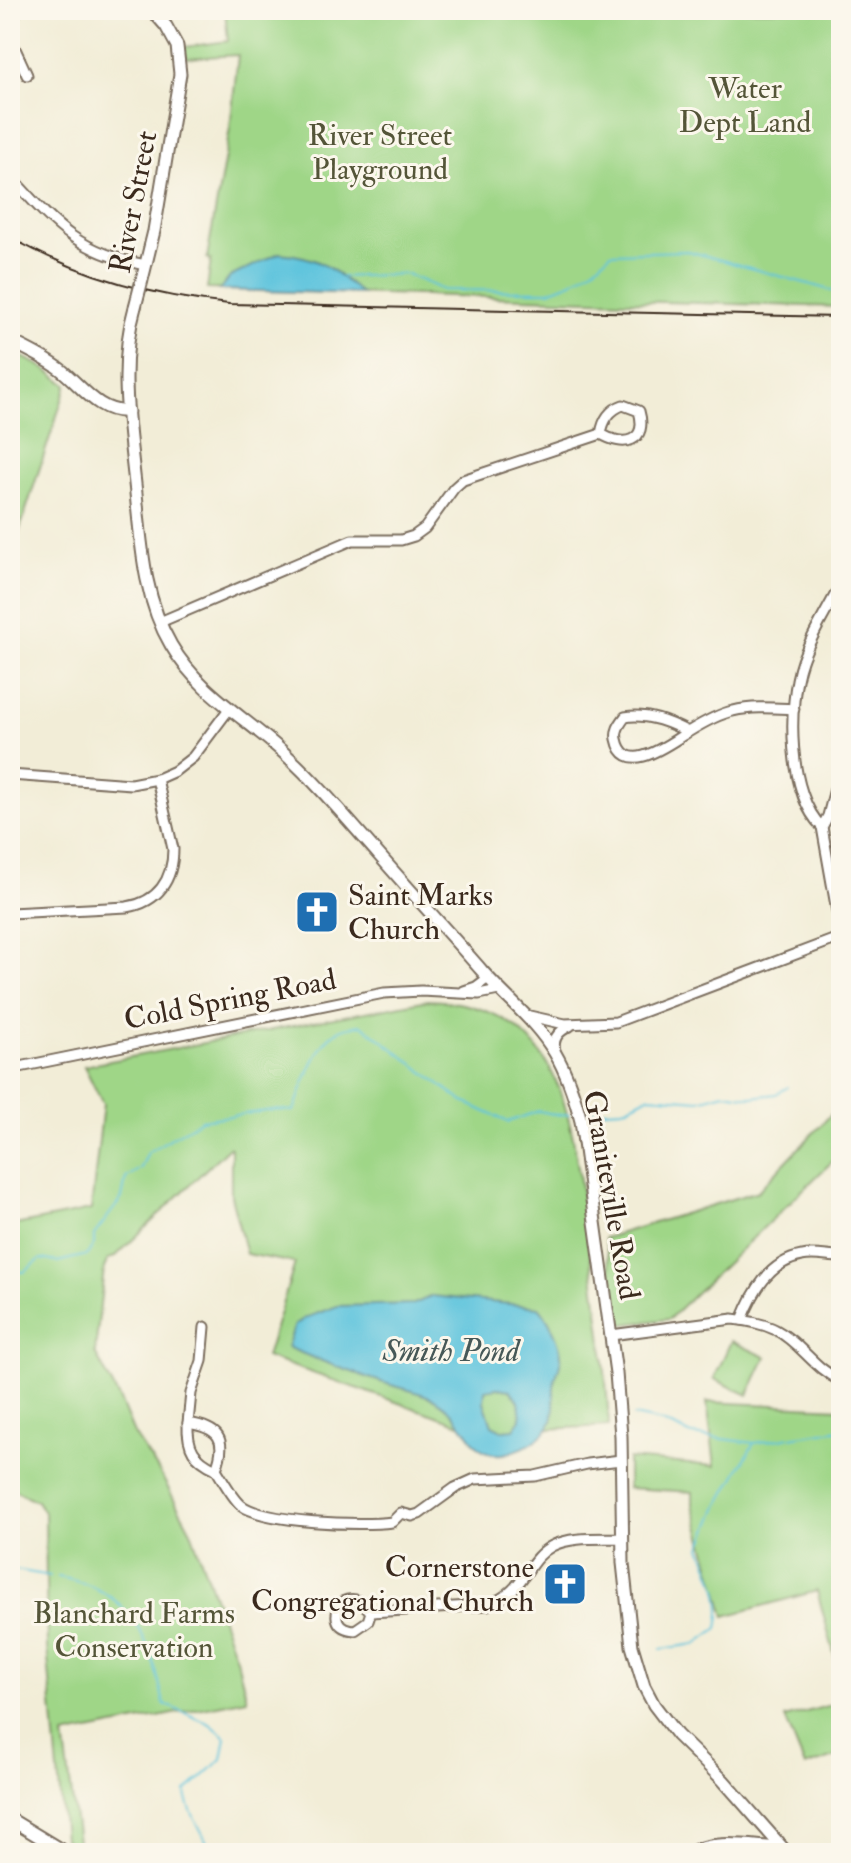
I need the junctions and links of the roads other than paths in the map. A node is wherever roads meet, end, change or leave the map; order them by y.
1 (20, 10) edge
2 (152, 10) edge
3 (10, 13) edge
4 (10, 38) edge
5 (27, 75) dead end
6 (10, 176) edge
7 (146, 265) junction
8 (10, 341) edge
9 (128, 411) junction
10 (601, 434) junction
11 (841, 589) edge
12 (160, 622) junction
13 (229, 709) junction
14 (794, 709) junction
15 (688, 732) junction
16 (841, 766) edge
17 (10, 775) edge
18 (157, 779) junction
19 (822, 827) junction
20 (10, 913) edge
21 (841, 936) edge
22 (488, 978) junction
23 (499, 990) junction
24 (460, 992) junction
25 (525, 1015) junction
26 (576, 1024) junction
27 (556, 1054) junction
28 (10, 1069) edge
29 (841, 1257) edge
30 (742, 1320) junction
31 (205, 1327) dead end
32 (611, 1335) junction
33 (841, 1381) edge
34 (188, 1423) junction
35 (621, 1460) junction
36 (216, 1469) junction
37 (622, 1538) junction
38 (371, 1612) dead end
39 (10, 1819) edge
40 (784, 1850) edge
41 (66, 1853) edge
42 (688, 1853) edge

1 - 3 street
2 - 7 main road, River Street
4 - 5 street
6 - 7 street
7 - 9 main road, River Street, bridge
8 - 9 main road
9 - 12 main road, Graniteville Road
10 - 10 street
10 - 12 street
11 - 14 street
12 - 13 main road, Graniteville Road
13 - 18 street
13 - 22 main road, Graniteville Road
14 - 15 street
14 - 19 street
15 - 15 street
16 - 19 street
17 - 18 street
18 - 20 street
19 - 21 street
21 - 26 street
22 - 23 main road, Graniteville Road
22 - 24 street, Cold Spring Road
23 - 24 street, Cold Spring Road
23 - 25 main road, Graniteville Road
24 - 28 street, Cold Spring Road
25 - 26 street
25 - 27 main road, Graniteville Road
26 - 27 street
27 - 32 main road, Graniteville Road
29 - 30 street
30 - 32 street
30 - 33 street
31 - 34 street
32 - 35 main road, Graniteville Road
34 - 36 street
34 - 36 street
35 - 36 street
35 - 37 main road, Graniteville Road
37 - 38 street
37 - 40 main road, Graniteville Road
39 - 41 main road
40 - 42 street

